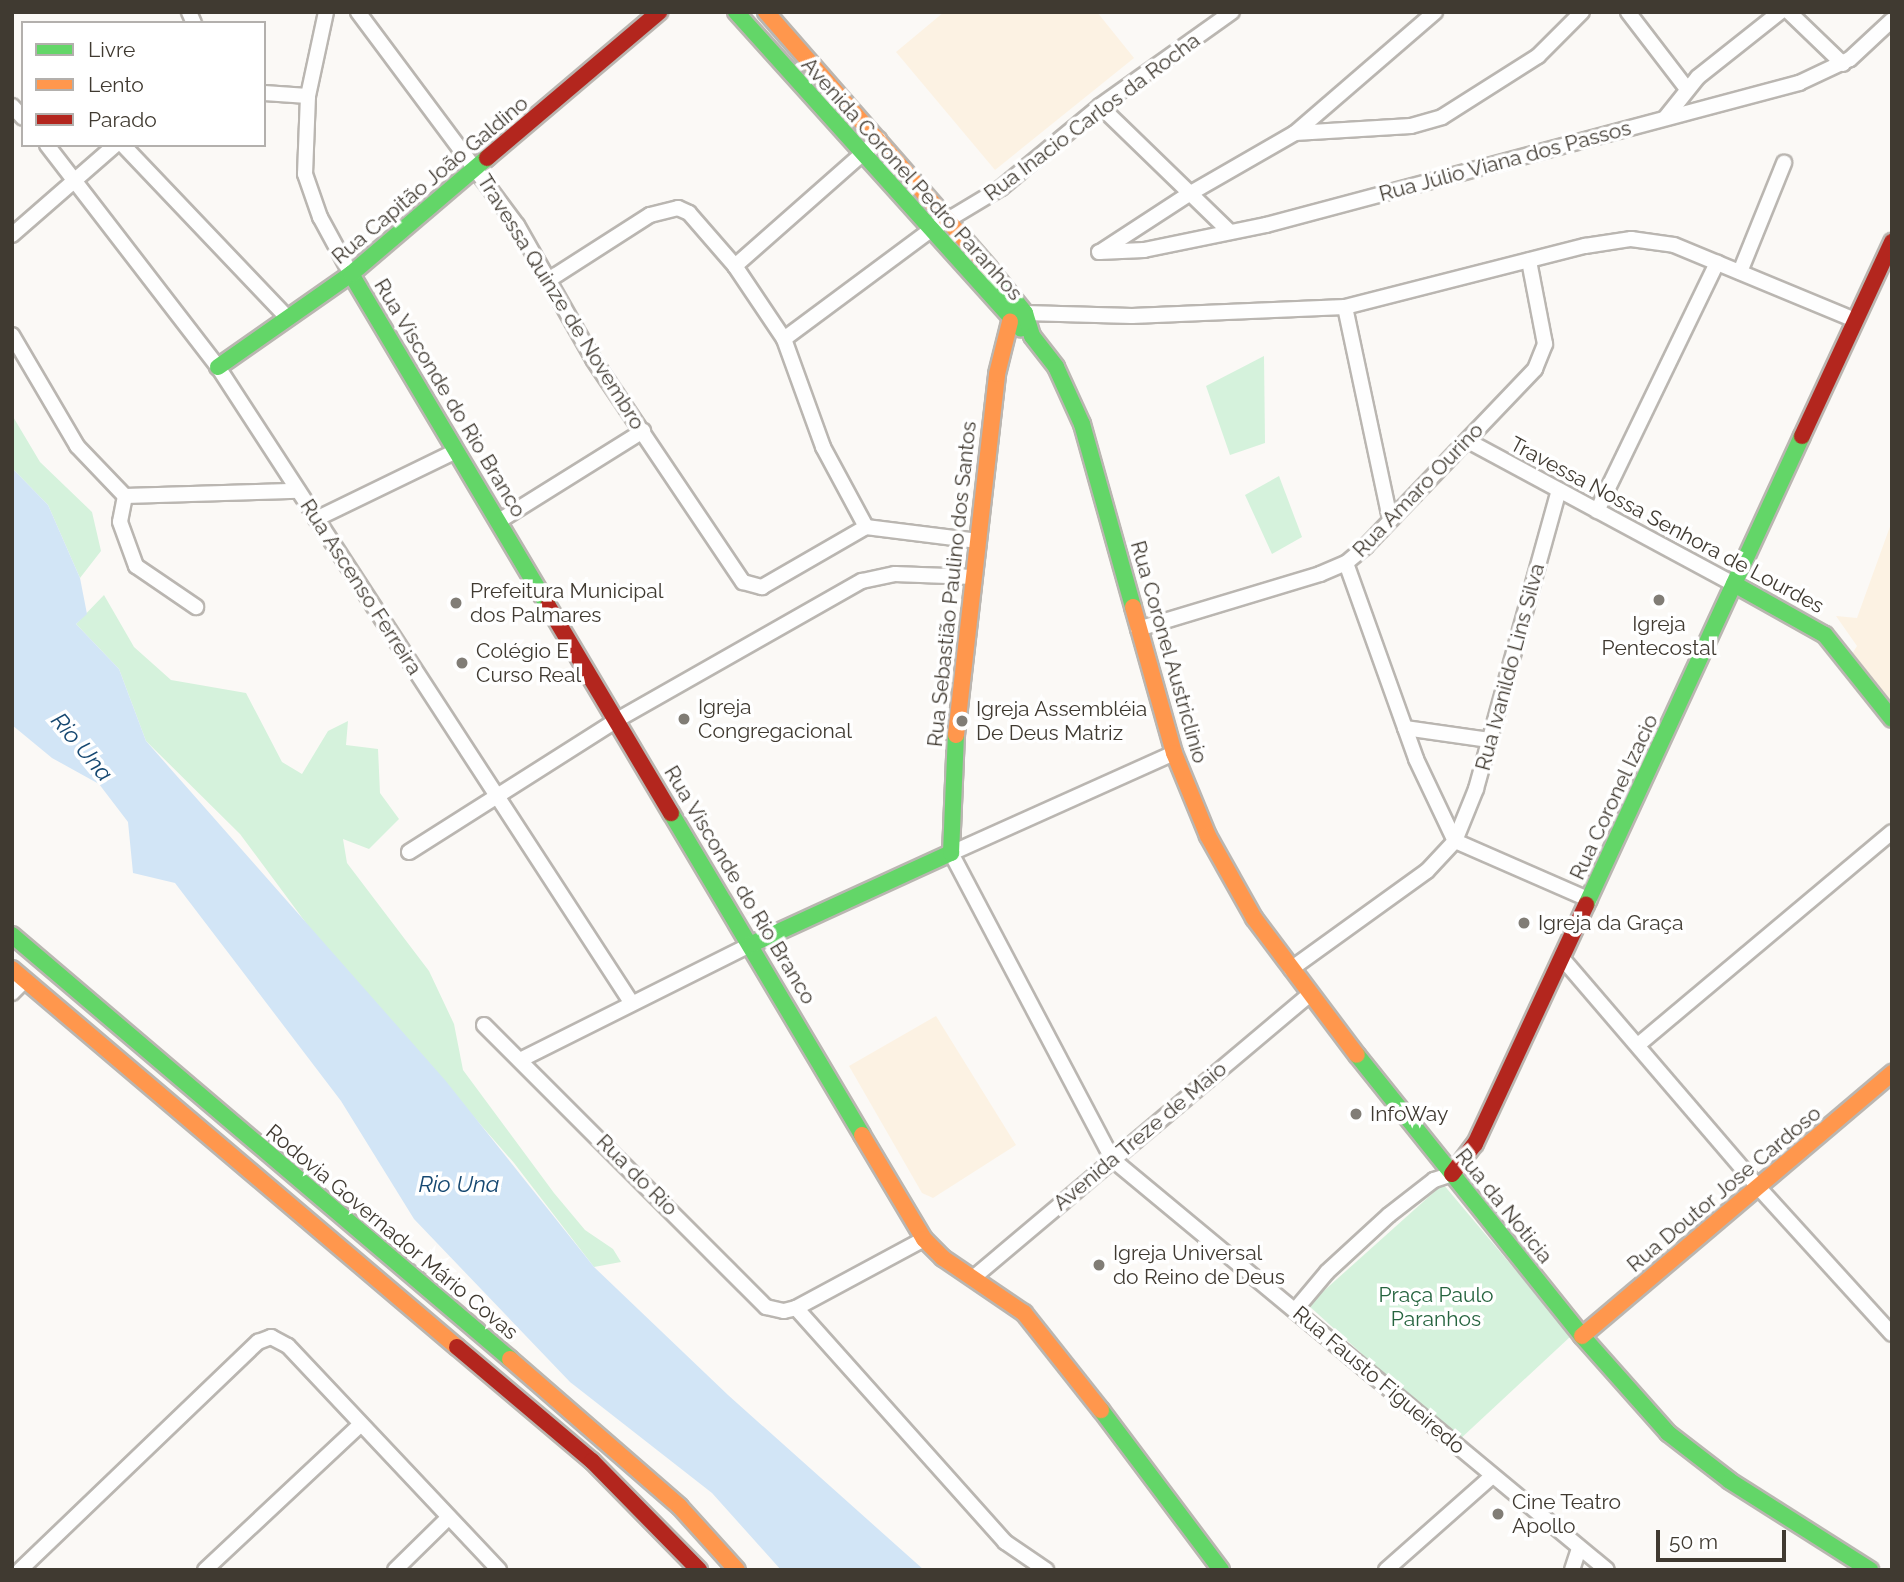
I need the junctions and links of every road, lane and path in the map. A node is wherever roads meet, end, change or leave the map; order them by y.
1 (326, 12) edge
2 (358, 12) edge
3 (659, 12) edge
4 (736, 12) edge
5 (766, 12) edge
6 (1232, 12) edge
7 (1435, 12) edge
8 (1583, 12) edge
9 (1780, 12) edge
10 (1789, 12) edge
11 (1632, 14) edge
12 (1892, 20) edge
13 (785, 34) junction
14 (767, 47) junction
15 (1843, 64) junction
16 (1687, 89) junction
17 (266, 93) edge
18 (308, 96) junction
19 (1100, 106) junction
20 (1666, 117) junction
21 (1295, 133) junction
22 (879, 139) junction
23 (49, 147) edge
24 (113, 147) edge
25 (125, 147) edge
26 (862, 154) junction
27 (1784, 163) dead end
28 (477, 169) junction
29 (78, 180) junction
30 (1189, 194) junction
31 (950, 220) junction
32 (931, 230) junction
33 (1230, 232) junction
34 (12, 235) edge
35 (1892, 242) edge
36 (1528, 261) junction
37 (1717, 263) junction
38 (735, 266) junction
39 (1740, 272) junction
40 (351, 274) junction
41 (547, 281) junction
42 (1345, 307) junction
43 (1025, 313) junction
44 (289, 318) junction
45 (1855, 320) junction
46 (1010, 322) junction
47 (12, 335) edge
48 (1032, 336) junction
49 (784, 339) junction
50 (218, 367) junction
51 (643, 432) junction
52 (1468, 441) junction
53 (456, 451) junction
54 (1559, 490) junction
55 (298, 491) junction
56 (125, 496) junction
57 (1597, 511) junction
58 (316, 519) junction
59 (1390, 519) junction
60 (499, 522) junction
61 (866, 527) junction
62 (978, 541) junction
63 (1346, 563) junction
64 (972, 576) junction
65 (1734, 584) junction
66 (197, 607) dead end
67 (1138, 629) junction
68 (1892, 719) edge
69 (617, 720) junction
70 (1405, 728) junction
71 (1489, 740) junction
72 (1174, 753) junction
73 (498, 793) junction
74 (1892, 832) edge
75 (1455, 841) junction
76 (409, 852) dead end
77 (951, 853) junction
78 (1590, 900) junction
79 (12, 935) edge
80 (752, 944) junction
81 (1562, 958) junction
82 (1291, 969) junction
83 (18, 975) edge
84 (12, 993) edge
85 (1309, 995) junction
86 (631, 1002) junction
87 (484, 1025) dead end
88 (1638, 1045) junction
89 (522, 1059) junction
90 (1892, 1073) edge
91 (1112, 1159) junction
92 (1452, 1174) junction
93 (1759, 1188) junction
94 (924, 1239) junction
95 (972, 1278) junction
96 (796, 1308) junction
97 (1296, 1309) junction
98 (1892, 1334) edge
99 (1582, 1336) junction
100 (360, 1425) junction
101 (1491, 1477) junction
102 (448, 1518) junction
103 (1579, 1549) junction
104 (20, 1570) edge
105 (205, 1570) edge
106 (395, 1570) edge
107 (499, 1570) edge
108 (699, 1570) edge
109 (737, 1570) edge
110 (1046, 1570) edge
111 (1221, 1570) edge
112 (1387, 1570) edge
113 (1572, 1570) edge
114 (1607, 1570) edge
115 (1870, 1570) edge

1 - 18 street
2 - 28 street, Travessa Quinze de Novembro
3 - 28 main road, Rua Capitão João Galdino
4 - 14 main road, Avenida Coronel Pedro Paranhos
5 - 13 main road, Avenida Coronel Pedro Paranhos
6 - 19 street, Rua Inacio Carlos da Rocha
7 - 21 street
8 - 21 street
9 - 16 street
10 - 15 street
11 - 16 street
12 - 15 street, Rua Júlio Viana dos Passos
13 - 14 main road
13 - 22 main road, Avenida Coronel Pedro Paranhos
14 - 26 main road, Avenida Coronel Pedro Paranhos
15 - 20 street, Rua Júlio Viana dos Passos
16 - 20 street
17 - 18 street
18 - 40 street
19 - 30 street
19 - 31 street, Rua Inacio Carlos da Rocha
20 - 33 street, Rua Júlio Viana dos Passos
21 - 30 street
22 - 26 street
22 - 31 main road, Avenida Coronel Pedro Paranhos
23 - 29 street, Rua Ascenso Ferreira
24 - 29 street
25 - 44 street
26 - 32 main road, Avenida Coronel Pedro Paranhos
26 - 38 street
27 - 39 street
28 - 40 main road, Rua Capitão João Galdino
28 - 41 street, Travessa Quinze de Novembro
29 - 34 street
29 - 50 street, Rua Ascenso Ferreira
30 - 33 street
30 - 33 street, Rua Júlio Viana dos Passos
31 - 32 street, Rua Inacio Carlos da Rocha
31 - 43 main road, Avenida Coronel Pedro Paranhos
32 - 46 main road, Avenida Coronel Pedro Paranhos
32 - 49 street, Rua Inacio Carlos da Rocha
35 - 45 main road, Rua Coronel Izacio
36 - 37 street
36 - 42 street
36 - 52 street, Rua Amaro Ourino
37 - 39 street
37 - 57 street
38 - 41 street
38 - 49 street
39 - 45 street
40 - 44 main road, Rua Capitão João Galdino
40 - 53 main road, Rua Visconde do Rio Branco
41 - 51 street, Travessa Quinze de Novembro
42 - 43 street
42 - 59 street
43 - 46 main road
43 - 48 main road, Avenida Coronel Pedro Paranhos
44 - 50 main road, Rua Capitão João Galdino
45 - 65 main road, Rua Coronel Izacio
46 - 48 main road, Avenida Coronel Pedro Paranhos
46 - 62 main road, Rua Sebastião Paulino dos Santos
47 - 56 street
48 - 67 main road, Rua Coronel Austriclinio
49 - 61 street
50 - 55 street, Rua Ascenso Ferreira
51 - 60 street
51 - 61 street, Travessa Quinze de Novembro
52 - 54 street, Travessa Nossa Senhora de Lourdes
52 - 59 street, Rua Amaro Ourino
53 - 58 street
53 - 60 main road, Rua Visconde do Rio Branco
54 - 57 street, Travessa Nossa Senhora de Lourdes
54 - 71 street, Rua Ivanildo Lins Silva
55 - 56 street
55 - 58 street, Rua Ascenso Ferreira
56 - 66 street
57 - 65 street, Travessa Nossa Senhora de Lourdes
58 - 73 street, Rua Ascenso Ferreira
59 - 63 street, Rua Amaro Ourino
60 - 69 main road, Rua Visconde do Rio Branco
61 - 62 street
62 - 64 main road, Rua Sebastião Paulino dos Santos
63 - 67 street, Rua Amaro Ourino
63 - 70 street
64 - 69 street
64 - 77 main road, Rua Sebastião Paulino dos Santos
65 - 68 main road, Travessa Nossa Senhora de Lourdes
65 - 78 main road, Rua Coronel Izacio
67 - 72 main road, Rua Coronel Austriclinio
69 - 73 street
69 - 80 main road, Rua Visconde do Rio Branco
70 - 71 street
70 - 75 street
71 - 75 street, Rua Ivanildo Lins Silva
72 - 77 street
72 - 82 main road, Rua Coronel Austriclinio
73 - 76 street
73 - 86 street, Rua Ascenso Ferreira
74 - 88 street
75 - 78 street
75 - 82 street
77 - 80 main road
77 - 91 street
78 - 81 main road, Rua Coronel Izacio
79 - 109 main road, Rodovia Governador Mário Covas
80 - 86 street
80 - 94 main road, Rua Visconde do Rio Branco
81 - 88 street
81 - 92 main road, Rua Coronel Izacio
82 - 85 main road, Rua da Noticia
83 - 84 street
83 - 108 main road
85 - 91 street, Avenida Treze de Maio
85 - 92 main road, Rua da Noticia
86 - 89 street
87 - 89 street, Rua do Rio
88 - 93 street
89 - 96 street, Rua do Rio
90 - 93 main road, Rua Doutor Jose Cardoso
91 - 95 street, Avenida Treze de Maio
91 - 97 street, Rua Fausto Figueiredo
92 - 97 street, Rua Coronel Izacio
92 - 99 main road, Rua da Noticia
93 - 98 street
93 - 99 main road, Rua Doutor Jose Cardoso
94 - 95 main road, Rua Visconde do Rio Branco
94 - 96 street
95 - 111 main road, Rua Visconde do Rio Branco
96 - 110 street
97 - 101 street, Rua Fausto Figueiredo
99 - 115 main road, Rua da Noticia
100 - 102 street
100 - 104 street
100 - 105 street
101 - 103 street, Rua Fausto Figueiredo
101 - 112 street
102 - 106 street
102 - 107 street
103 - 113 street
103 - 114 street, Rua Fausto Figueiredo

